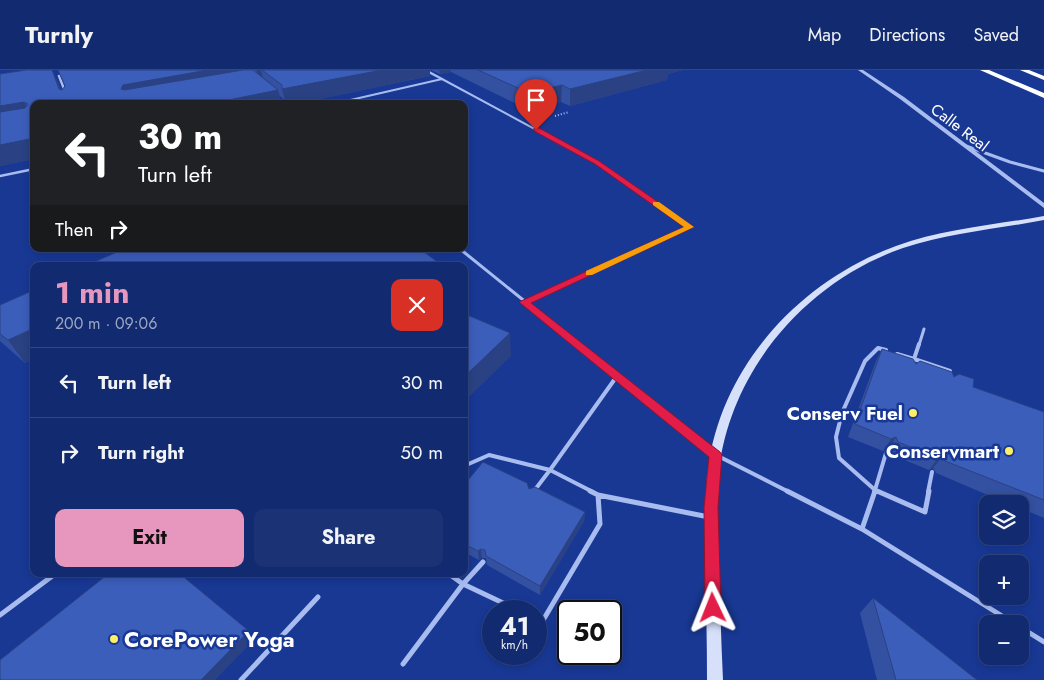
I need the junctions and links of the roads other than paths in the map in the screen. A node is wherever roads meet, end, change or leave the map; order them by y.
1 (425, 70) edge
2 (860, 70) edge
3 (983, 70) edge
4 (1023, 70) edge
5 (67, 74) edge
6 (59, 76) junction
7 (52, 77) edge
8 (1044, 78) edge
9 (442, 79) junction
10 (1044, 96) edge
11 (68, 100) edge
12 (350, 100) edge
13 (962, 144) junction
14 (30, 170) edge
15 (1044, 171) edge
16 (0, 176) edge
17 (1044, 206) edge
18 (1044, 218) edge
19 (464, 252) edge
20 (524, 302) junction
21 (924, 329) dead end
22 (914, 359) junction
23 (909, 373) edge
24 (617, 376) junction
25 (948, 378) edge
26 (886, 453) dead end
27 (716, 455) junction
28 (468, 464) edge
29 (550, 470) junction
30 (932, 472) dead end
31 (875, 490) junction
32 (531, 494) edge
33 (598, 495) junction
34 (711, 518) junction
35 (862, 529) junction
36 (483, 562) dead end
37 (51, 577) edge
38 (454, 577) edge
39 (464, 584) junction
40 (318, 597) dead end
41 (497, 600) edge
42 (547, 614) edge
43 (0, 615) edge
44 (1001, 615) edge
45 (1029, 633) edge
46 (1044, 642) edge
47 (404, 664) dead end
48 (240, 680) edge
49 (715, 680) edge

1 - 9 street
2 - 13 street, Calle Real
3 - 10 highway
4 - 8 highway
5 - 6 lane
6 - 7 lane
6 - 11 street
9 - 12 lane
9 - 20 lane
13 - 15 street
13 - 17 street, Calle Real
14 - 16 lane
18 - 27 main road
19 - 20 lane
20 - 24 lane
21 - 22 lane
22 - 23 lane
22 - 25 lane
22 - 31 lane
24 - 27 lane
24 - 29 lane
26 - 31 lane
27 - 34 main road
27 - 35 lane
28 - 29 lane
29 - 32 lane
29 - 33 lane
30 - 31 lane
31 - 35 lane
33 - 34 lane
33 - 42 lane
34 - 49 main road
35 - 44 lane
36 - 39 lane
37 - 43 lane
38 - 39 lane
39 - 41 lane
39 - 47 lane
40 - 48 lane
45 - 46 lane

